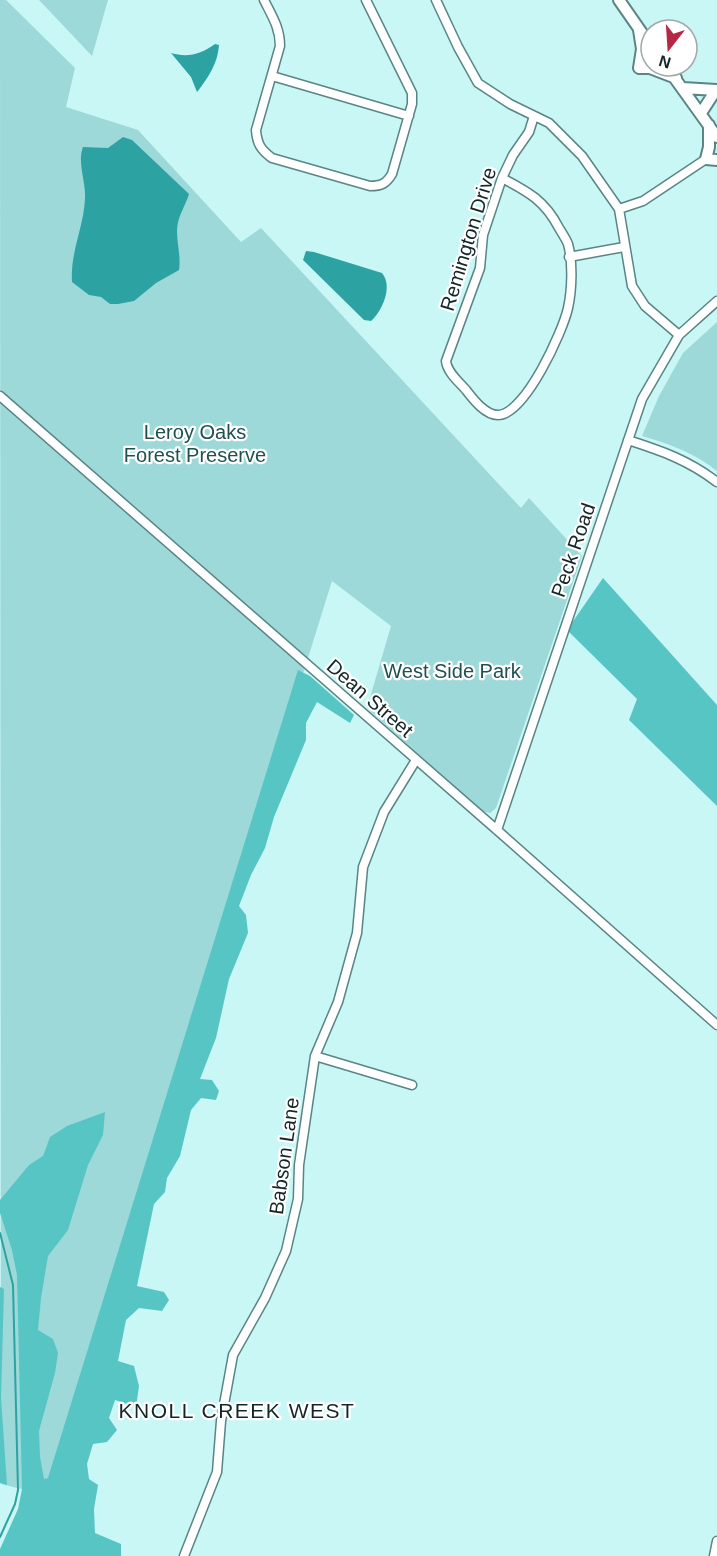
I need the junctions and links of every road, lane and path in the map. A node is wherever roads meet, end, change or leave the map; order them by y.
1 (264, 0) edge
2 (366, 0) edge
3 (436, 0) edge
4 (619, 0) edge
5 (639, 30) edge
6 (272, 76) junction
7 (676, 79) edge
8 (683, 88) junction
9 (701, 113) junction
10 (409, 116) junction
11 (534, 116) junction
12 (709, 125) junction
13 (717, 137) edge
14 (712, 159) edge
15 (502, 178) junction
16 (619, 209) junction
17 (624, 247) junction
18 (569, 257) junction
19 (717, 301) edge
20 (679, 335) junction
21 (0, 396) edge
22 (627, 440) junction
23 (717, 482) edge
24 (416, 760) junction
25 (497, 830) junction
26 (717, 1025) edge
27 (315, 1056) junction
28 (412, 1085) dead end
29 (717, 1541) edge
30 (184, 1556) edge
31 (714, 1556) edge

1 - 6 street
2 - 10 street
3 - 11 street
4 - 5 main road
6 - 10 street
6 - 10 street
7 - 8 main road
8 - 9 main road
8 - 9 main road
9 - 12 main road
11 - 15 street, Remington Drive
11 - 16 street
12 - 13 main road
12 - 14 main road
14 - 16 street
15 - 18 street
15 - 18 street, Remington Drive
16 - 17 street
17 - 18 street
17 - 20 street
19 - 20 street, Peck Road
20 - 22 street, Peck Road
21 - 24 street, Dean Street
22 - 23 street
22 - 25 street, Peck Road
24 - 25 street, Dean Street
24 - 27 street, Babson Lane
25 - 26 street, Dean Street
27 - 28 street
27 - 30 street, Babson Lane
29 - 31 street

